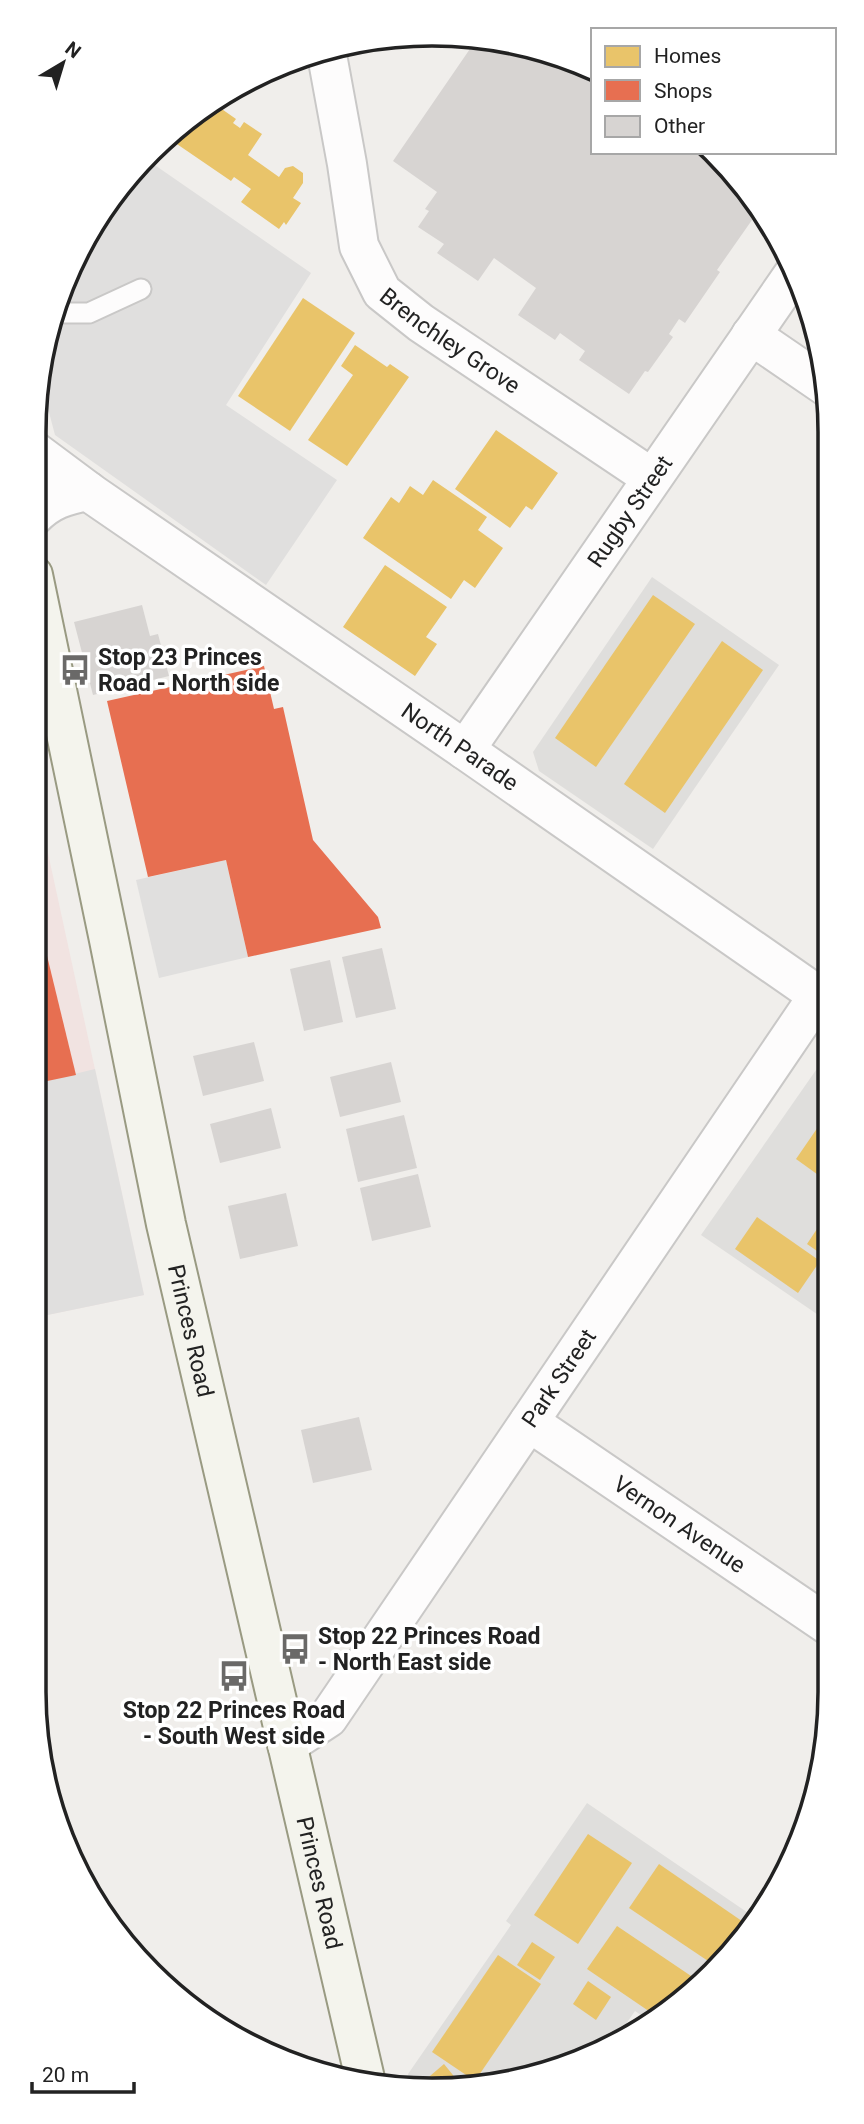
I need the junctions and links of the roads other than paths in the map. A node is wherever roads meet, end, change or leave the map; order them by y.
1 (328, 60) edge
2 (788, 281) edge
3 (141, 289) dead end
4 (65, 313) edge
5 (751, 335) junction
6 (814, 378) edge
7 (46, 460) edge
8 (652, 478) junction
9 (88, 491) junction
10 (46, 505) edge
11 (46, 637) edge
12 (465, 750) junction
13 (818, 997) edge
14 (818, 1007) edge
15 (529, 1422) junction
16 (818, 1618) edge
17 (288, 1745) junction
18 (363, 2072) edge

1 - 8 street, Brenchley Grove
2 - 5 street, Rugby Street
3 - 4 lane
5 - 6 street
5 - 8 street, Rugby Street
7 - 9 street, North Parade
8 - 12 street, Rugby Street
9 - 10 street
9 - 12 street, North Parade
11 - 17 street, Princes Road
12 - 13 street, North Parade
14 - 15 street, Park Street
15 - 16 street, Vernon Avenue
15 - 17 street, Park Street
17 - 18 street, Princes Road

